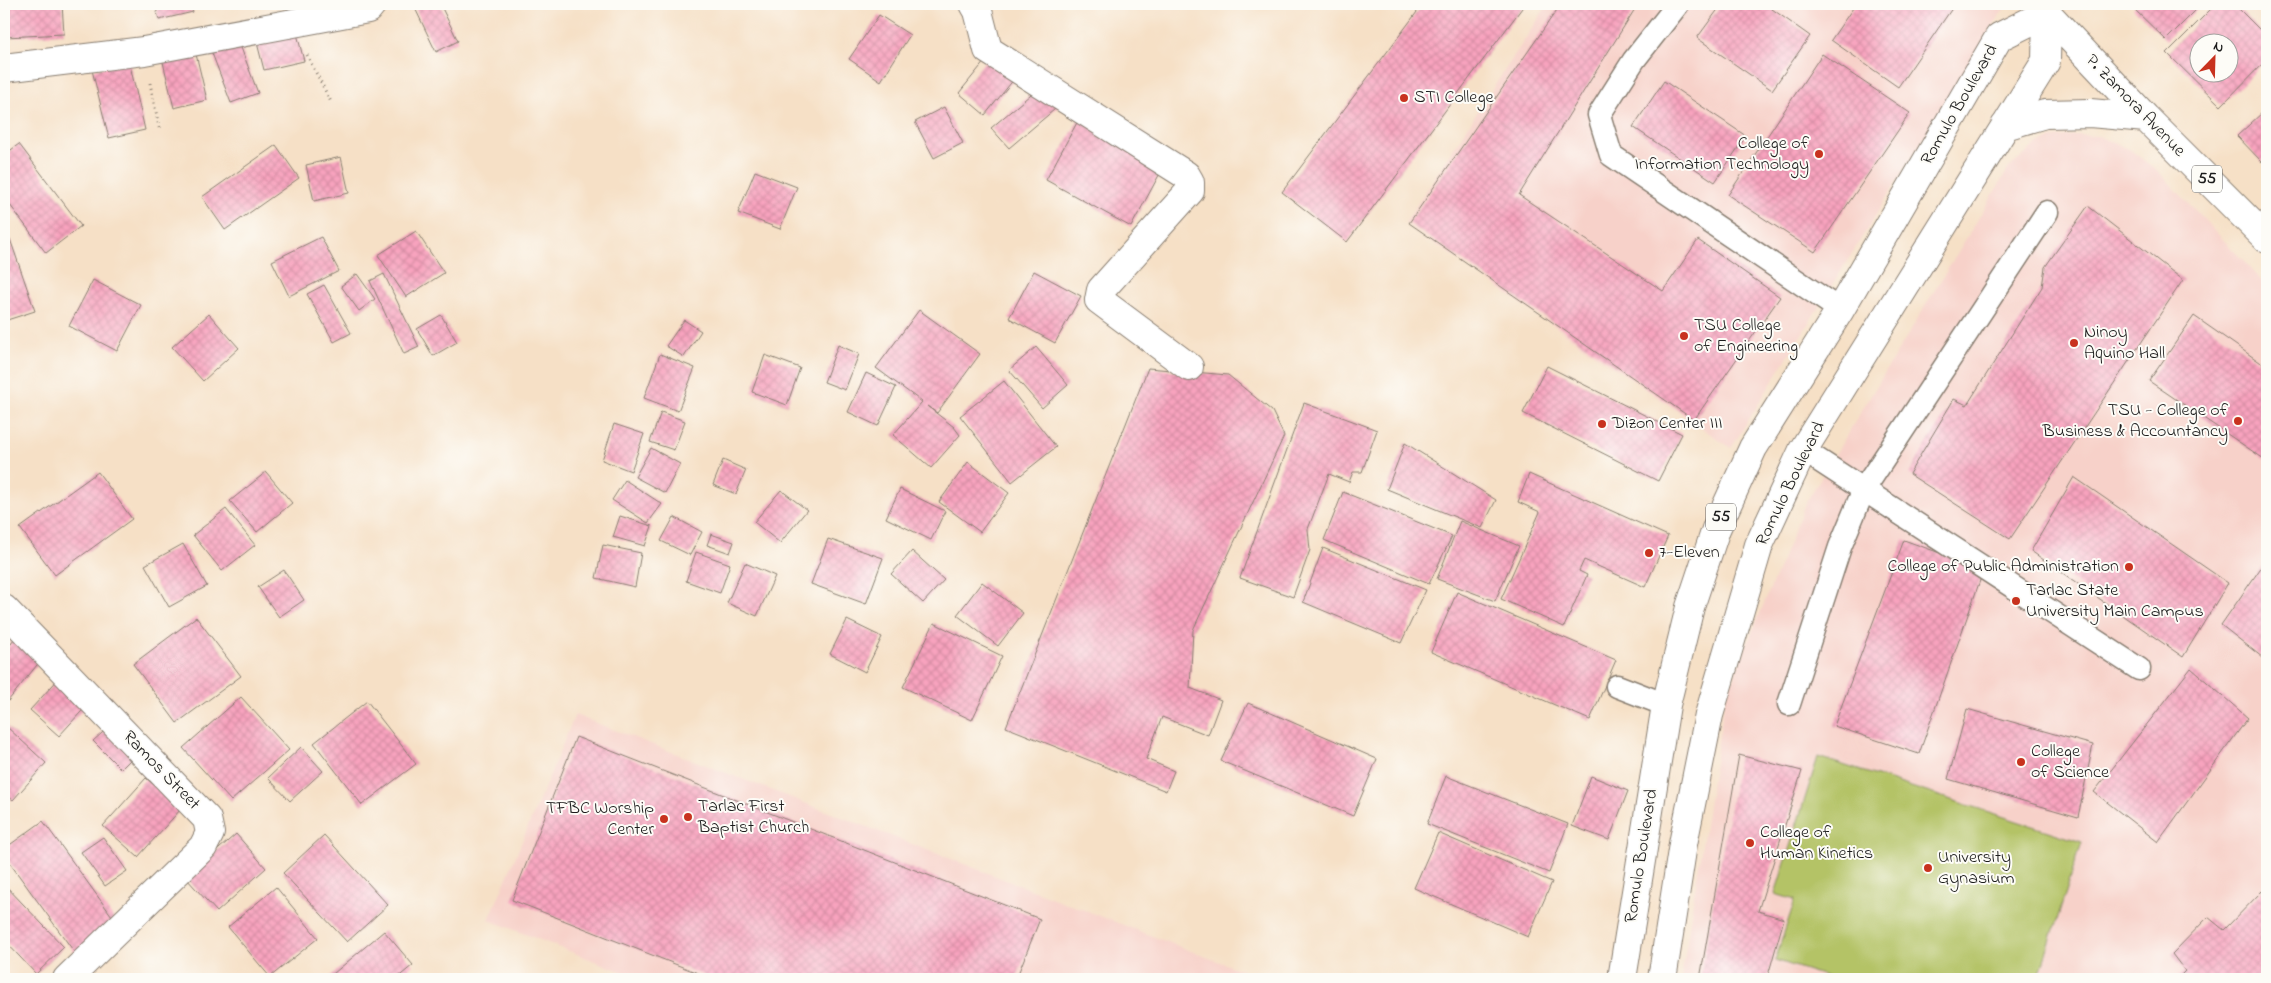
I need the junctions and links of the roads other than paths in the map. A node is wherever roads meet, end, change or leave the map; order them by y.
1 (372, 4) edge
2 (974, 4) edge
3 (1678, 4) edge
4 (2047, 13) junction
5 (4, 68) edge
6 (2146, 118) junction
7 (2005, 126) junction
8 (2047, 212) dead end
9 (2267, 239) edge
10 (1840, 310) junction
11 (1189, 367) dead end
12 (1803, 450) junction
13 (1864, 489) junction
14 (4, 609) edge
15 (2139, 669) dead end
16 (1618, 686) dead end
17 (1789, 704) dead end
18 (1666, 705) junction
19 (67, 979) edge
20 (1622, 979) edge
21 (1662, 979) edge

1 - 5 main road
2 - 11 main road
3 - 10 lane
4 - 6 main road, P. Zamora Avenue / 55
4 - 7 main road, Romulo Boulevard
4 - 10 main road, Romulo Boulevard / 55
6 - 7 main road
6 - 9 main road, P. Zamora Avenue / 55
7 - 12 main road, Romulo Boulevard
8 - 13 lane
10 - 18 main road, Romulo Boulevard / 55
12 - 13 lane
12 - 21 main road, Romulo Boulevard
13 - 15 lane
13 - 17 lane
14 - 19 main road, Ramos Street
16 - 18 lane
18 - 20 main road, Romulo Boulevard / 55

